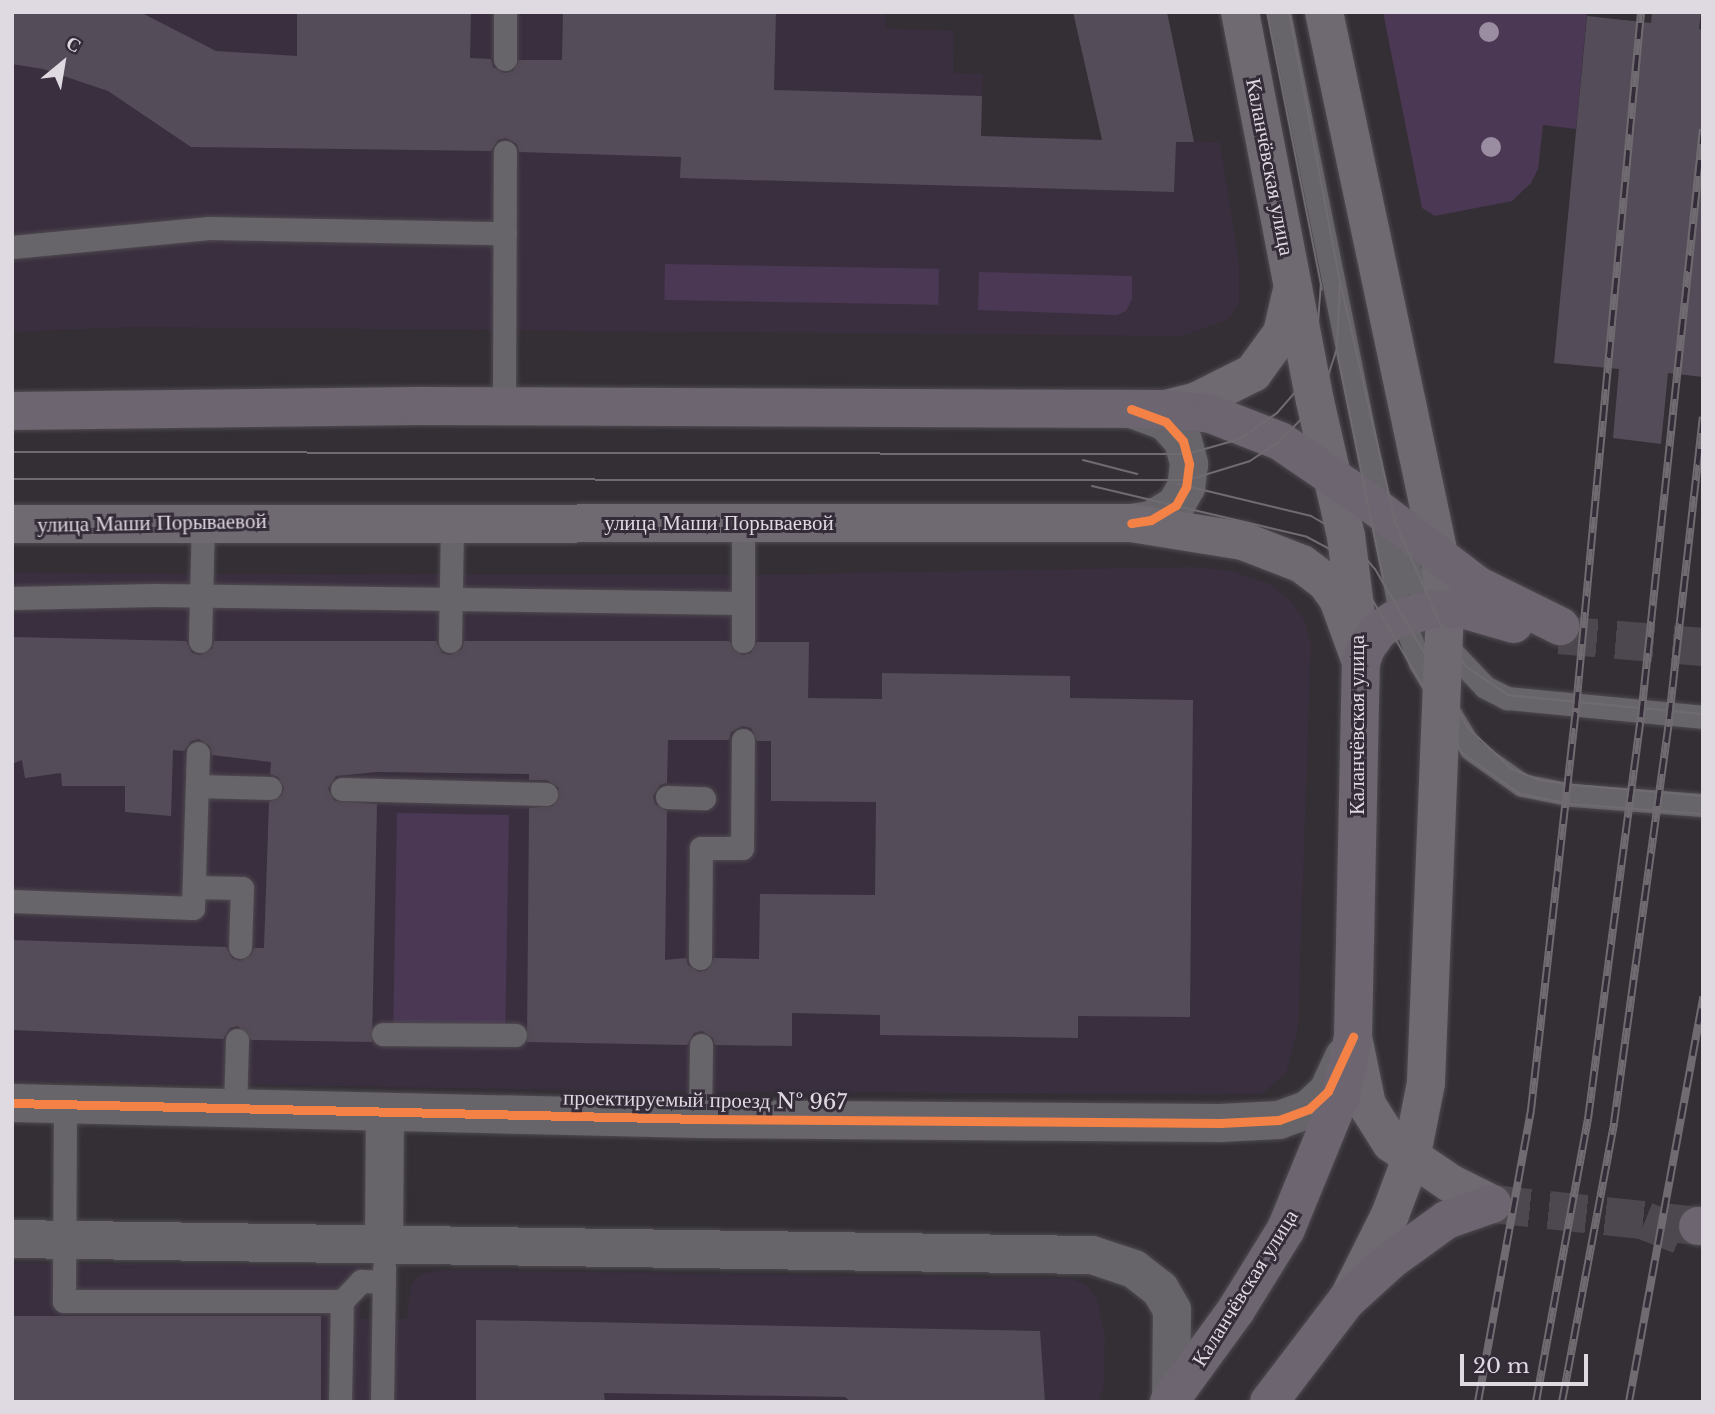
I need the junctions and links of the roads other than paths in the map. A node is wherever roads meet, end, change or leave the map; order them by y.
1 (505, 12) edge
2 (1240, 12) edge
3 (1279, 12) edge
4 (1324, 12) edge
5 (505, 59) dead end
6 (505, 152) dead end
7 (505, 233) junction
8 (12, 247) edge
9 (1292, 281) junction
10 (504, 408) junction
11 (1148, 409) junction
12 (12, 411) edge
13 (1332, 477) junction
14 (1383, 514) junction
15 (203, 522) junction
16 (452, 522) junction
17 (743, 523) junction
18 (1131, 523) junction
19 (12, 524) edge
20 (1440, 559) junction
21 (201, 595) junction
22 (12, 598) edge
23 (450, 599) junction
24 (743, 603) junction
25 (1430, 618) junction
26 (200, 641) dead end
27 (450, 641) dead end
28 (743, 642) dead end
29 (1361, 662) junction
30 (1440, 699) junction
31 (1703, 717) edge
32 (743, 740) dead end
33 (198, 753) dead end
34 (1497, 770) junction
35 (1436, 776) junction
36 (197, 786) junction
37 (270, 788) dead end
38 (342, 789) dead end
39 (546, 794) dead end
40 (667, 797) dead end
41 (704, 798) dead end
42 (1703, 805) edge
43 (194, 887) junction
44 (12, 901) edge
45 (240, 947) dead end
46 (700, 958) dead end
47 (383, 1034) dead end
48 (515, 1035) dead end
49 (1353, 1037) junction
50 (237, 1040) dead end
51 (702, 1045) dead end
52 (12, 1103) edge
53 (65, 1104) junction
54 (235, 1108) junction
55 (386, 1112) junction
56 (700, 1119) junction
57 (1411, 1159) junction
58 (12, 1239) edge
59 (63, 1240) junction
60 (384, 1264) junction
61 (342, 1301) junction
62 (1346, 1301) junction
63 (1170, 1401) edge
64 (340, 1402) edge
65 (382, 1402) edge
66 (1269, 1402) edge

1 - 5 lane
2 - 9 main road, Каланчёвская улица
3 - 14 lane
4 - 20 main road
6 - 7 lane
7 - 8 lane
7 - 10 lane
9 - 11 main road
9 - 13 main road, Каланчёвская улица
10 - 11 main road
10 - 12 main road
11 - 13 main road
11 - 18 street
13 - 14 main road
13 - 29 main road, Каланчёвская улица
14 - 20 main road
14 - 25 lane
15 - 16 main road, улица Маши Порываевой
15 - 19 main road, улица Маши Порываевой
15 - 21 lane
16 - 17 main road, улица Маши Порываевой
16 - 23 lane
17 - 18 main road, улица Маши Порываевой
17 - 24 lane
18 - 29 main road, улица Маши Порываевой
20 - 25 main road
20 - 25 main road
21 - 22 lane
21 - 23 lane
21 - 26 lane
23 - 24 lane
23 - 27 lane
24 - 28 lane
25 - 29 main road
25 - 30 main road
25 - 31 lane
29 - 49 main road, Каланчёвская улица
30 - 34 lane
30 - 35 main road
32 - 46 lane
33 - 36 lane
34 - 35 lane
34 - 42 lane
35 - 57 main road
36 - 37 lane
36 - 43 lane
38 - 39 lane
40 - 41 lane
43 - 44 lane
43 - 45 lane
47 - 48 lane
49 - 56 street, проектируемый проезд № 967
49 - 57 main road
49 - 63 main road, Каланчёвская улица
50 - 54 lane
51 - 56 lane
52 - 53 street, проектируемый проезд № 967
53 - 54 street, проектируемый проезд № 967
53 - 59 lane
54 - 55 street, проектируемый проезд № 967
55 - 56 street, проектируемый проезд № 967
55 - 60 street
57 - 62 main road
57 - 62 main road
58 - 59 street
59 - 60 street
59 - 61 lane
60 - 61 lane
60 - 63 street
60 - 65 lane
61 - 64 lane
62 - 66 main road

